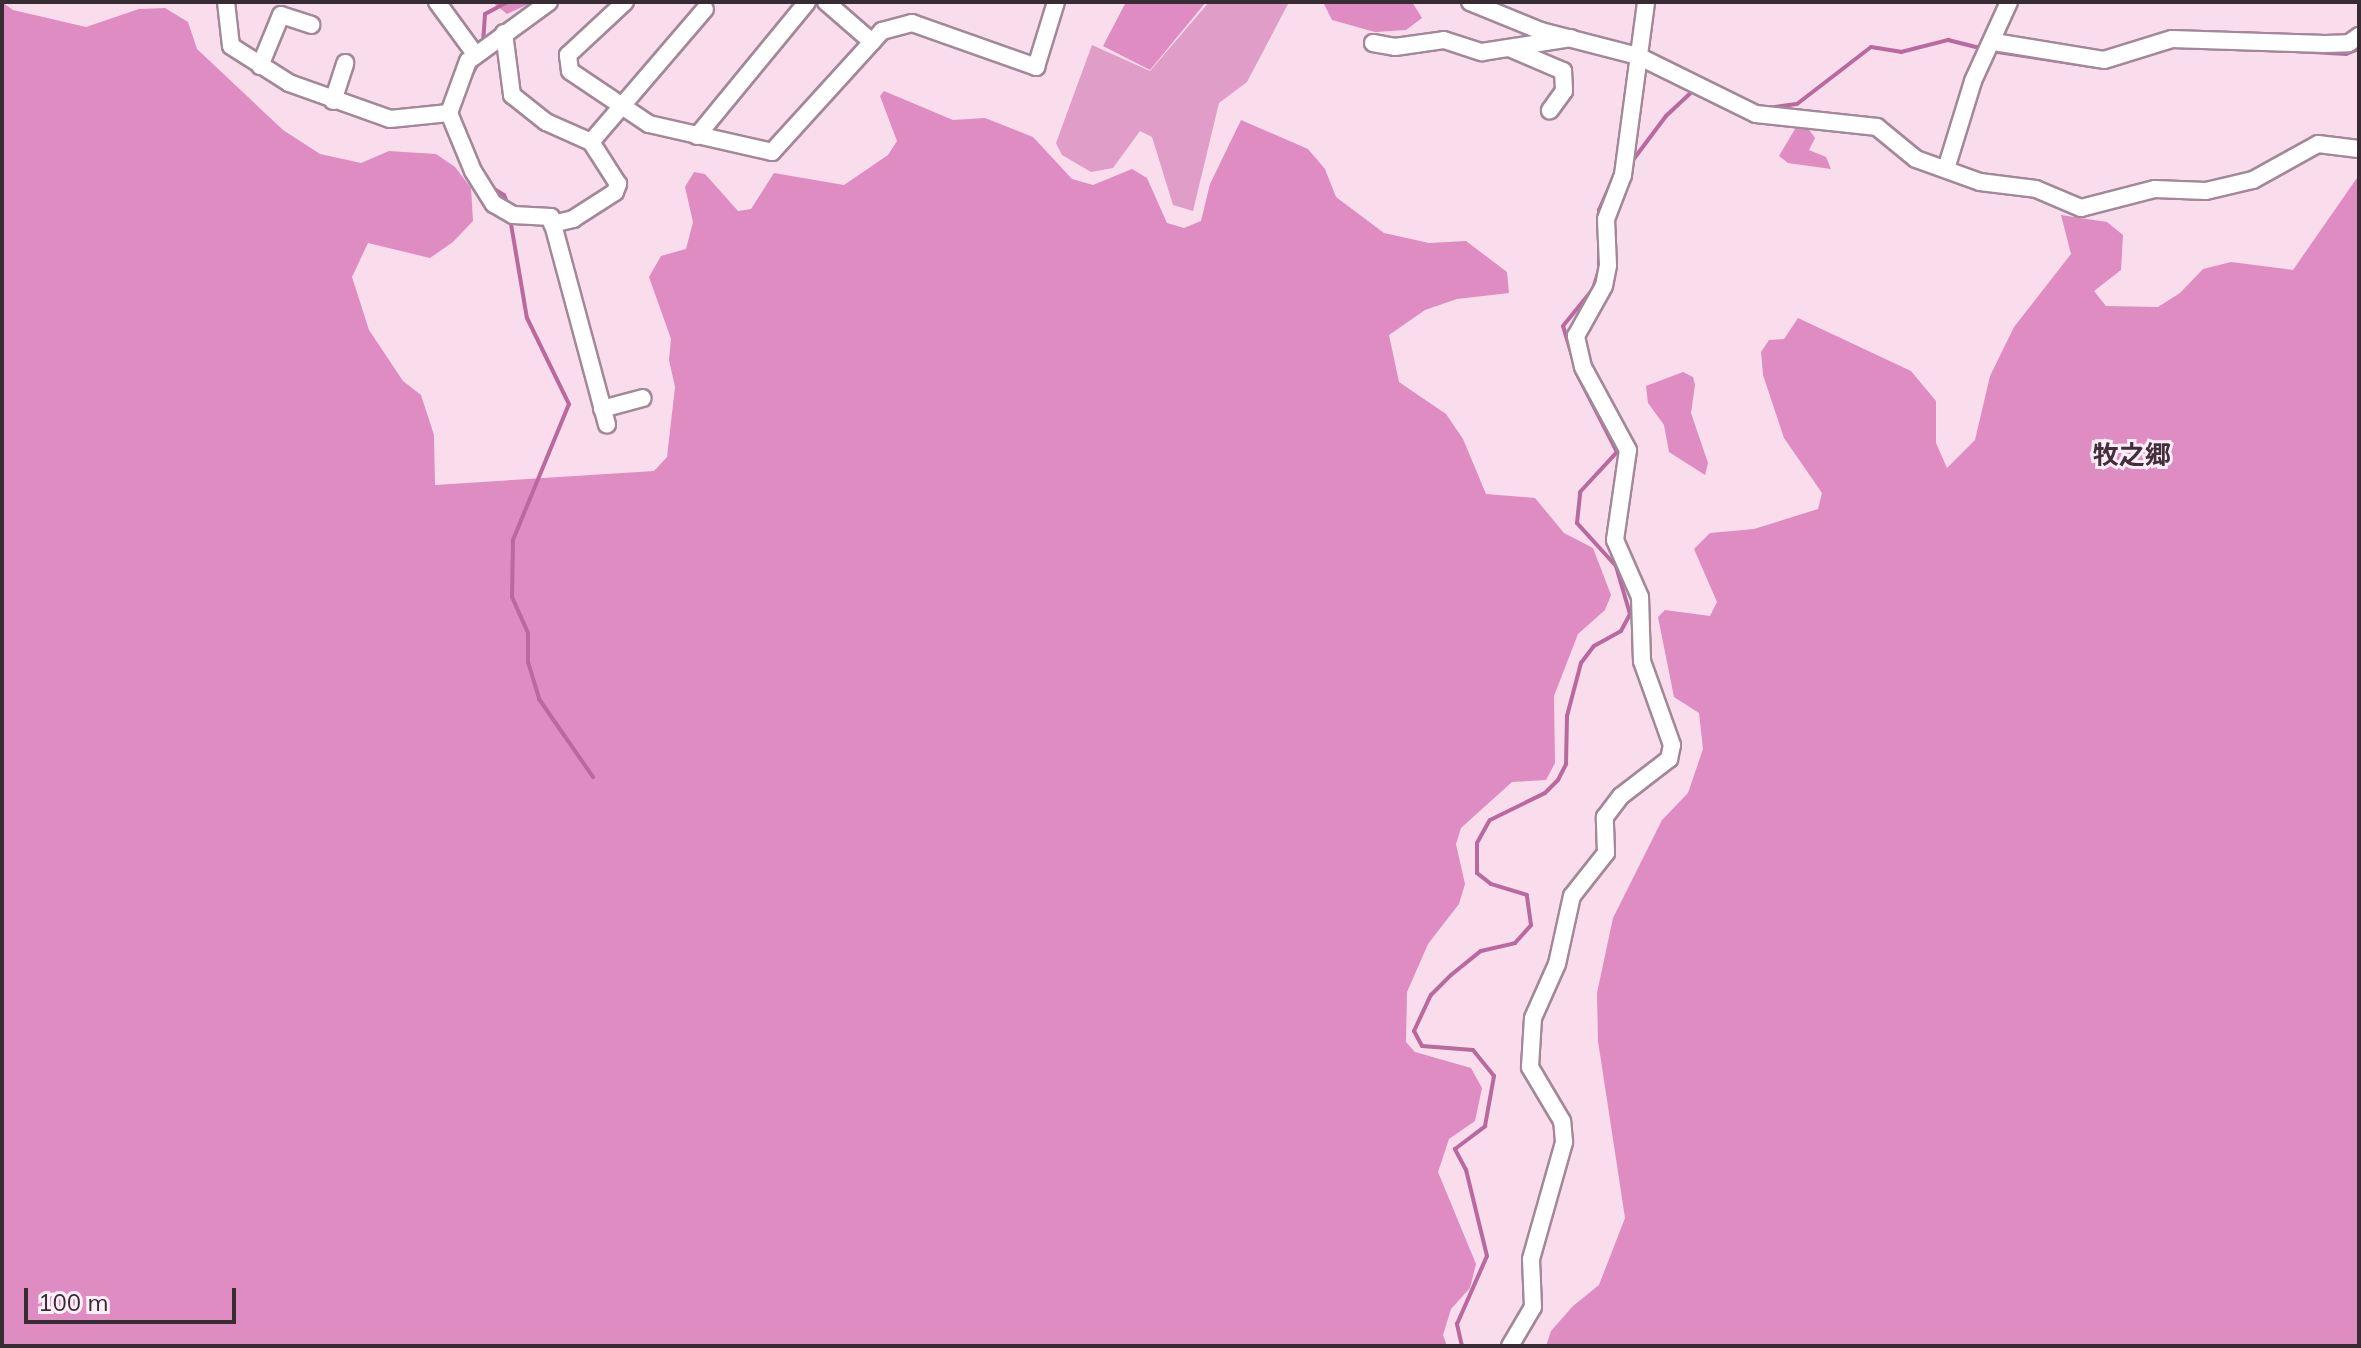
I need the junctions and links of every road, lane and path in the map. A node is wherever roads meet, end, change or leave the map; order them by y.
1 (226, 2) edge
2 (437, 2) edge
3 (549, 2) edge
4 (625, 2) edge
5 (807, 2) edge
6 (826, 2) edge
7 (1056, 2) edge
8 (1470, 2) edge
9 (1646, 2) edge
10 (2009, 2) edge
11 (703, 4) edge
12 (311, 25) dead end
13 (504, 33) junction
14 (2359, 36) edge
15 (1573, 37) junction
16 (872, 42) junction
17 (1373, 43) dead end
18 (1504, 46) junction
19 (1991, 48) junction
20 (475, 54) junction
21 (1638, 56) junction
22 (345, 63) dead end
23 (260, 66) junction
24 (333, 101) junction
25 (622, 109) junction
26 (1550, 110) dead end
27 (449, 113) junction
28 (697, 136) junction
29 (591, 142) junction
30 (2359, 149) edge
31 (1946, 169) junction
32 (552, 224) junction
33 (643, 398) dead end
34 (1510, 1346) edge

1 - 23 street
2 - 20 street
3 - 13 street
4 - 25 street
5 - 28 street
6 - 16 street
7 - 16 street
8 - 15 street
9 - 21 street
10 - 19 street
11 - 25 street
12 - 23 street
13 - 20 street
13 - 29 street
14 - 19 street
15 - 18 street
15 - 21 street
16 - 28 street
17 - 18 street
18 - 26 street
19 - 31 street
20 - 27 street
21 - 31 street
21 - 34 street
22 - 24 street
23 - 24 street
24 - 27 street
25 - 28 street
25 - 29 street
27 - 32 street
29 - 32 street
30 - 31 street
32 - 33 street

